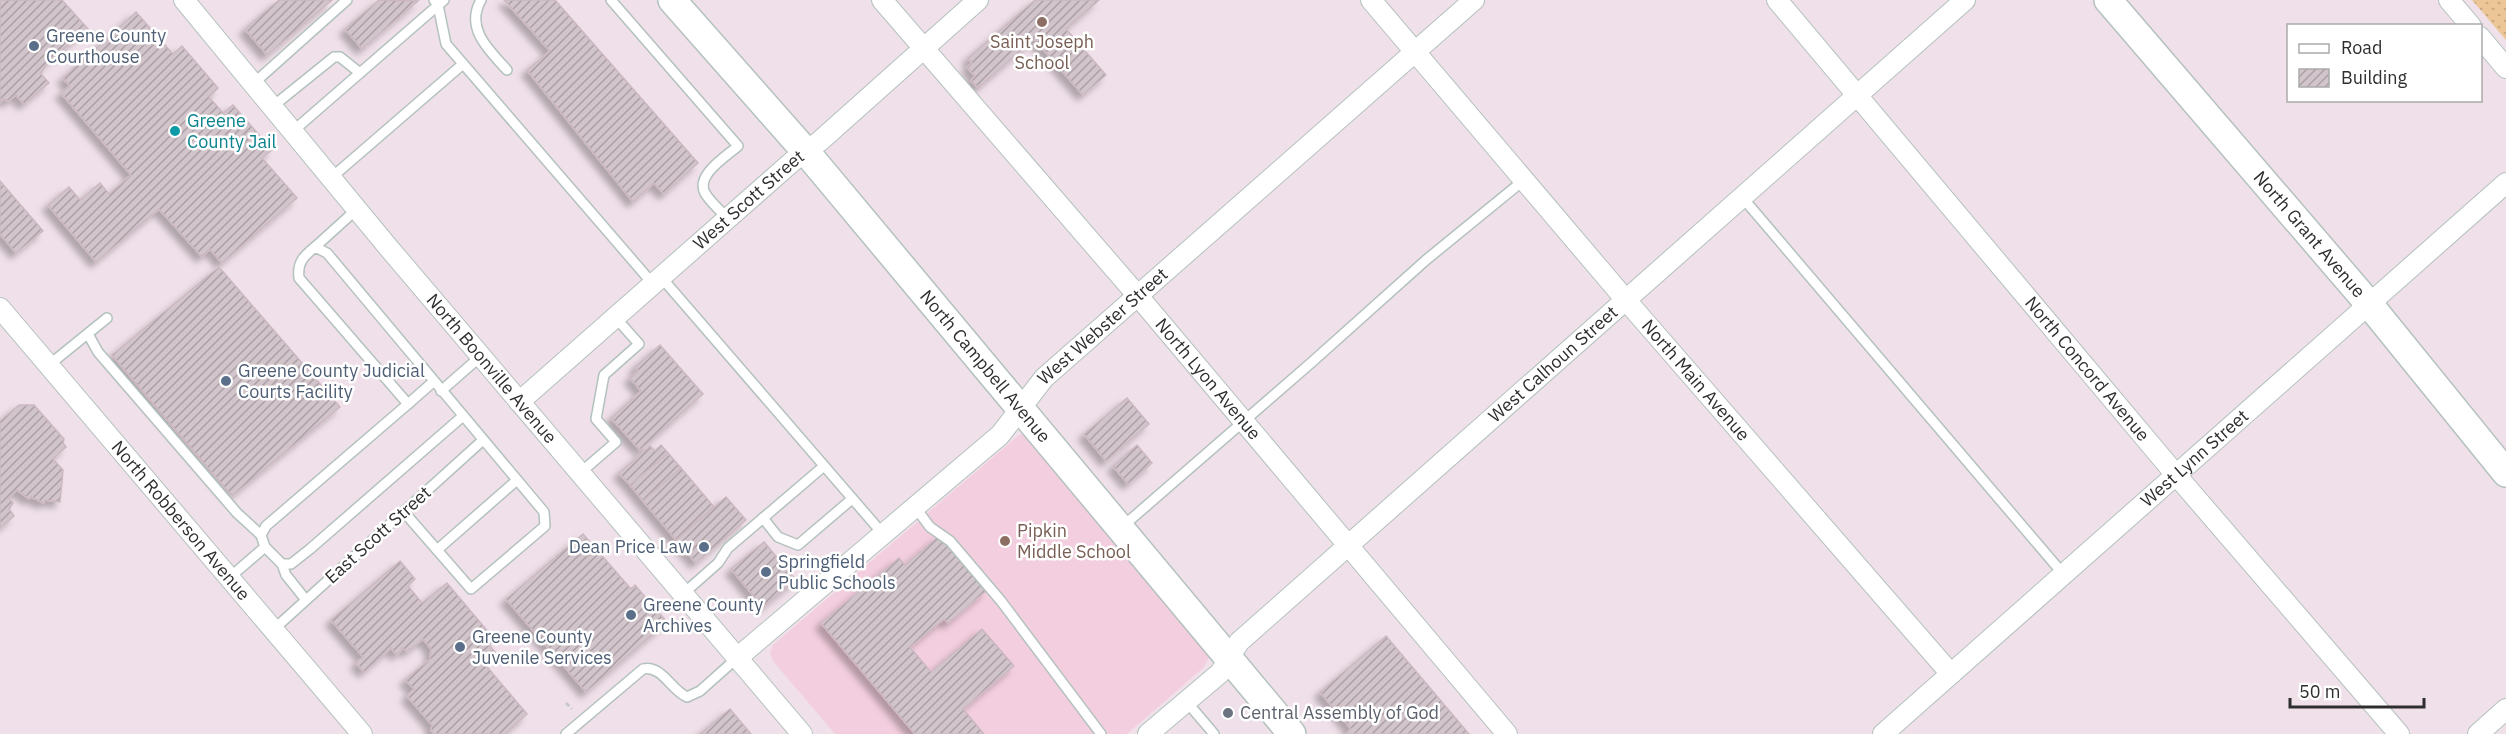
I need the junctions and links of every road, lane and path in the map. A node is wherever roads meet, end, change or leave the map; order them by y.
1 (347, 0) edge
2 (481, 0) edge
3 (611, 0) edge
4 (672, 0) edge
5 (882, 0) edge
6 (978, 0) edge
7 (1371, 0) edge
8 (1474, 0) edge
9 (1777, 0) edge
10 (1965, 0) edge
11 (2108, 0) edge
12 (2449, 0) edge
13 (186, 1) edge
14 (439, 2) edge
15 (2468, 24) edge
16 (2482, 39) edge
17 (924, 49) junction
18 (1415, 51) junction
19 (463, 64) junction
20 (2506, 68) edge
21 (507, 70) dead end
22 (360, 73) junction
23 (253, 84) junction
24 (1857, 95) junction
25 (272, 107) junction
26 (292, 132) junction
27 (807, 153) junction
28 (331, 178) junction
29 (1524, 180) junction
30 (2506, 183) edge
31 (1742, 197) junction
32 (357, 209) junction
33 (728, 219) junction
34 (315, 247) junction
35 (657, 280) junction
36 (1138, 296) junction
37 (1625, 299) junction
38 (2369, 304) junction
39 (0, 308) edge
40 (615, 317) junction
41 (107, 318) dead end
42 (88, 334) junction
43 (481, 356) junction
44 (49, 365) junction
45 (433, 381) junction
46 (441, 390) junction
47 (519, 402) junction
48 (408, 404) junction
49 (1020, 409) junction
50 (463, 416) junction
51 (1243, 421) junction
52 (483, 440) junction
53 (824, 466) junction
54 (2506, 472) edge
55 (580, 473) junction
56 (2177, 476) junction
57 (517, 480) junction
58 (852, 499) junction
59 (915, 507) junction
60 (404, 512) junction
61 (763, 518) junction
62 (1120, 528) junction
63 (883, 534) junction
64 (261, 535) junction
65 (1348, 546) junction
66 (265, 547) junction
67 (437, 550) junction
68 (282, 564) junction
69 (2064, 575) junction
70 (229, 578) junction
71 (683, 594) junction
72 (306, 600) junction
73 (273, 630) junction
74 (737, 658) junction
75 (1229, 658) junction
76 (1951, 674) junction
77 (1186, 701) junction
78 (566, 704) dead end
79 (572, 709) dead end
80 (2506, 710) edge
81 (362, 734) edge
82 (566, 734) edge
83 (802, 734) edge
84 (1101, 734) edge
85 (1148, 734) edge
86 (1214, 734) edge
87 (1293, 734) edge
88 (1507, 734) edge
89 (1884, 734) edge
90 (2398, 734) edge
91 (2478, 734) edge

1 - 23 lane
2 - 21 lane
3 - 33 lane
4 - 27 main road, North Campbell Avenue
5 - 17 street, North Lyon Avenue
6 - 17 street, West Scott Street
7 - 18 street, North Main Avenue
8 - 18 street, West Webster Street
9 - 24 street, North Concord Avenue
10 - 24 street, West Calhoun Street
11 - 38 main road, North Grant Avenue
12 - 15 street
13 - 23 street, North Boonville Avenue
14 - 19 lane
14 - 22 lane
16 - 20 street
17 - 27 street, West Scott Street
17 - 36 street, North Lyon Avenue
18 - 29 street, North Main Avenue
18 - 36 street, West Webster Street
19 - 28 lane
19 - 35 lane
22 - 25 lane
22 - 26 lane
23 - 25 street, North Boonville Avenue
24 - 31 street, West Calhoun Street
24 - 56 street, North Concord Avenue
25 - 26 street, North Boonville Avenue
26 - 28 street, North Boonville Avenue
27 - 33 street, West Scott Street
27 - 49 main road, North Campbell Avenue
28 - 32 street, North Boonville Avenue
29 - 37 street, North Main Avenue
29 - 51 lane
30 - 38 street, West Lynn Street
31 - 37 street, West Calhoun Street
31 - 69 lane
32 - 34 lane
32 - 43 street, North Boonville Avenue
33 - 35 street, West Scott Street
34 - 45 lane
34 - 48 lane
35 - 40 street, West Scott Street
35 - 53 lane
36 - 49 street, West Webster Street
36 - 51 street, North Lyon Avenue
37 - 65 street, West Calhoun Street
37 - 76 street, North Main Avenue
38 - 54 main road, North Grant Avenue
38 - 56 street, West Lynn Street
39 - 44 street, North Robberson Avenue
40 - 47 street, West Scott Street
40 - 55 lane
41 - 42 lane
42 - 44 lane
42 - 64 lane
43 - 46 lane
43 - 47 street, North Boonville Avenue
44 - 70 street, North Robberson Avenue
45 - 46 lane
45 - 48 lane
46 - 50 lane
47 - 55 street, North Boonville Avenue
48 - 64 lane
49 - 59 street, West Webster Street
49 - 62 main road, North Campbell Avenue
50 - 52 lane
50 - 68 lane
51 - 62 lane
51 - 65 street, North Lyon Avenue
52 - 57 lane
52 - 60 lane, East Scott Street
53 - 58 lane
53 - 61 lane
55 - 71 street, North Boonville Avenue
56 - 69 street, West Lynn Street
56 - 90 street, North Concord Avenue
57 - 67 lane
57 - 67 lane
58 - 61 lane
58 - 63 lane
59 - 63 street, West Webster Street
59 - 84 lane
60 - 67 lane
60 - 72 lane, East Scott Street
61 - 71 lane
62 - 75 main road, North Campbell Avenue
63 - 74 street, West Webster Street
64 - 66 lane
65 - 75 street, West Calhoun Street
65 - 88 street, North Lyon Avenue
66 - 68 lane
66 - 70 lane
68 - 72 lane
69 - 76 street, West Lynn Street
70 - 73 street, North Robberson Avenue
71 - 74 street, North Boonville Avenue
72 - 73 lane, East Scott Street
73 - 81 street, North Robberson Avenue
74 - 82 lane
74 - 83 street, North Boonville Avenue
75 - 77 street, West Calhoun Street
75 - 87 main road, North Campbell Avenue
76 - 89 street, West Lynn Street
77 - 85 street, West Calhoun Street
77 - 86 lane
78 - 79 path
80 - 91 street

